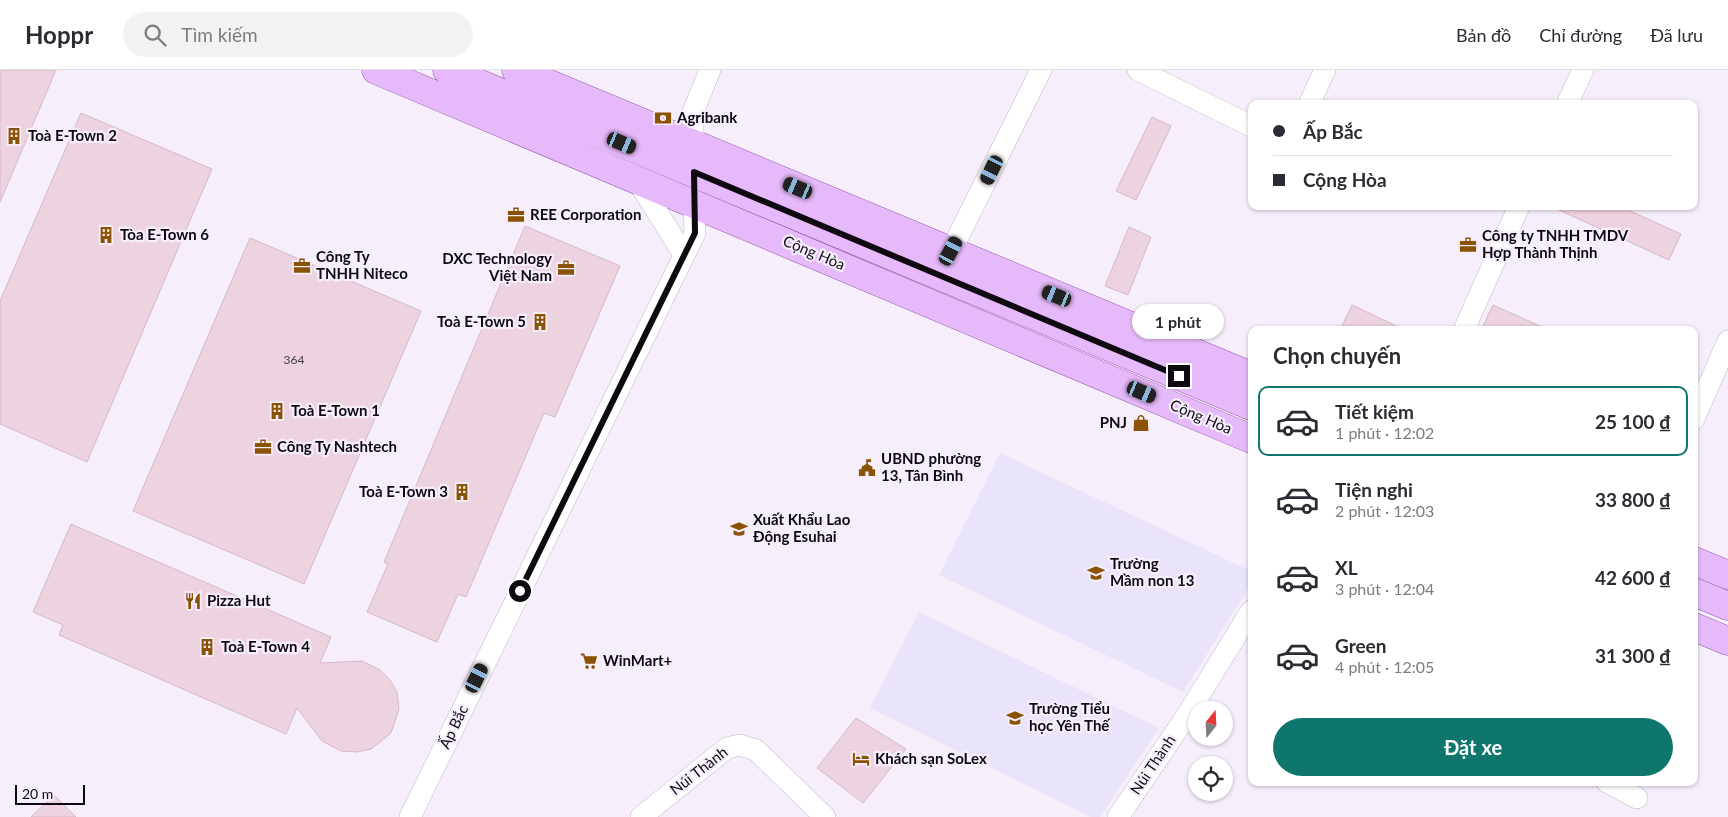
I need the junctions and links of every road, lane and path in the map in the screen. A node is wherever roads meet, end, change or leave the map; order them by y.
1 (376, 70) edge
2 (447, 70) edge
3 (516, 70) edge
4 (710, 70) edge
5 (1041, 70) edge
6 (1138, 70) edge
7 (1325, 70) edge
8 (1583, 70) edge
9 (1312, 100) edge
10 (1569, 100) edge
11 (1248, 125) edge
12 (693, 144) junction
13 (694, 172) junction
14 (636, 178) junction
15 (694, 202) junction
16 (1517, 210) edge
17 (951, 251) junction
18 (684, 255) junction
19 (1466, 326) edge
20 (1726, 354) edge
21 (1248, 375) edge
22 (1248, 405) edge
23 (1698, 411) edge
24 (1248, 438) edge
25 (1698, 562) edge
26 (1728, 575) edge
27 (1698, 594) edge
28 (1728, 606) edge
29 (1248, 615) edge
30 (1698, 629) edge
31 (1728, 641) edge
32 (1614, 786) edge
33 (1637, 798) dead end
34 (410, 817) edge
35 (641, 817) edge
36 (825, 817) edge
37 (1118, 817) edge

1 - 14 main road, Cộng Hòa
2 - 13 main road, Cộng Hòa
3 - 12 main road
4 - 12 street
5 - 17 street
6 - 11 street
7 - 9 street
8 - 10 street
12 - 13 main road
12 - 17 main road
13 - 15 main road
13 - 22 main road, Cộng Hòa
14 - 15 main road, Cộng Hòa
14 - 18 street
15 - 18 street, Ấp Bắc
15 - 24 main road, Cộng Hòa
16 - 19 street
17 - 21 main road
18 - 34 street, Ấp Bắc
20 - 23 street
25 - 26 main road
27 - 28 main road
29 - 37 street, Núi Thành
30 - 31 main road
32 - 33 street
35 - 36 street, Núi Thành

